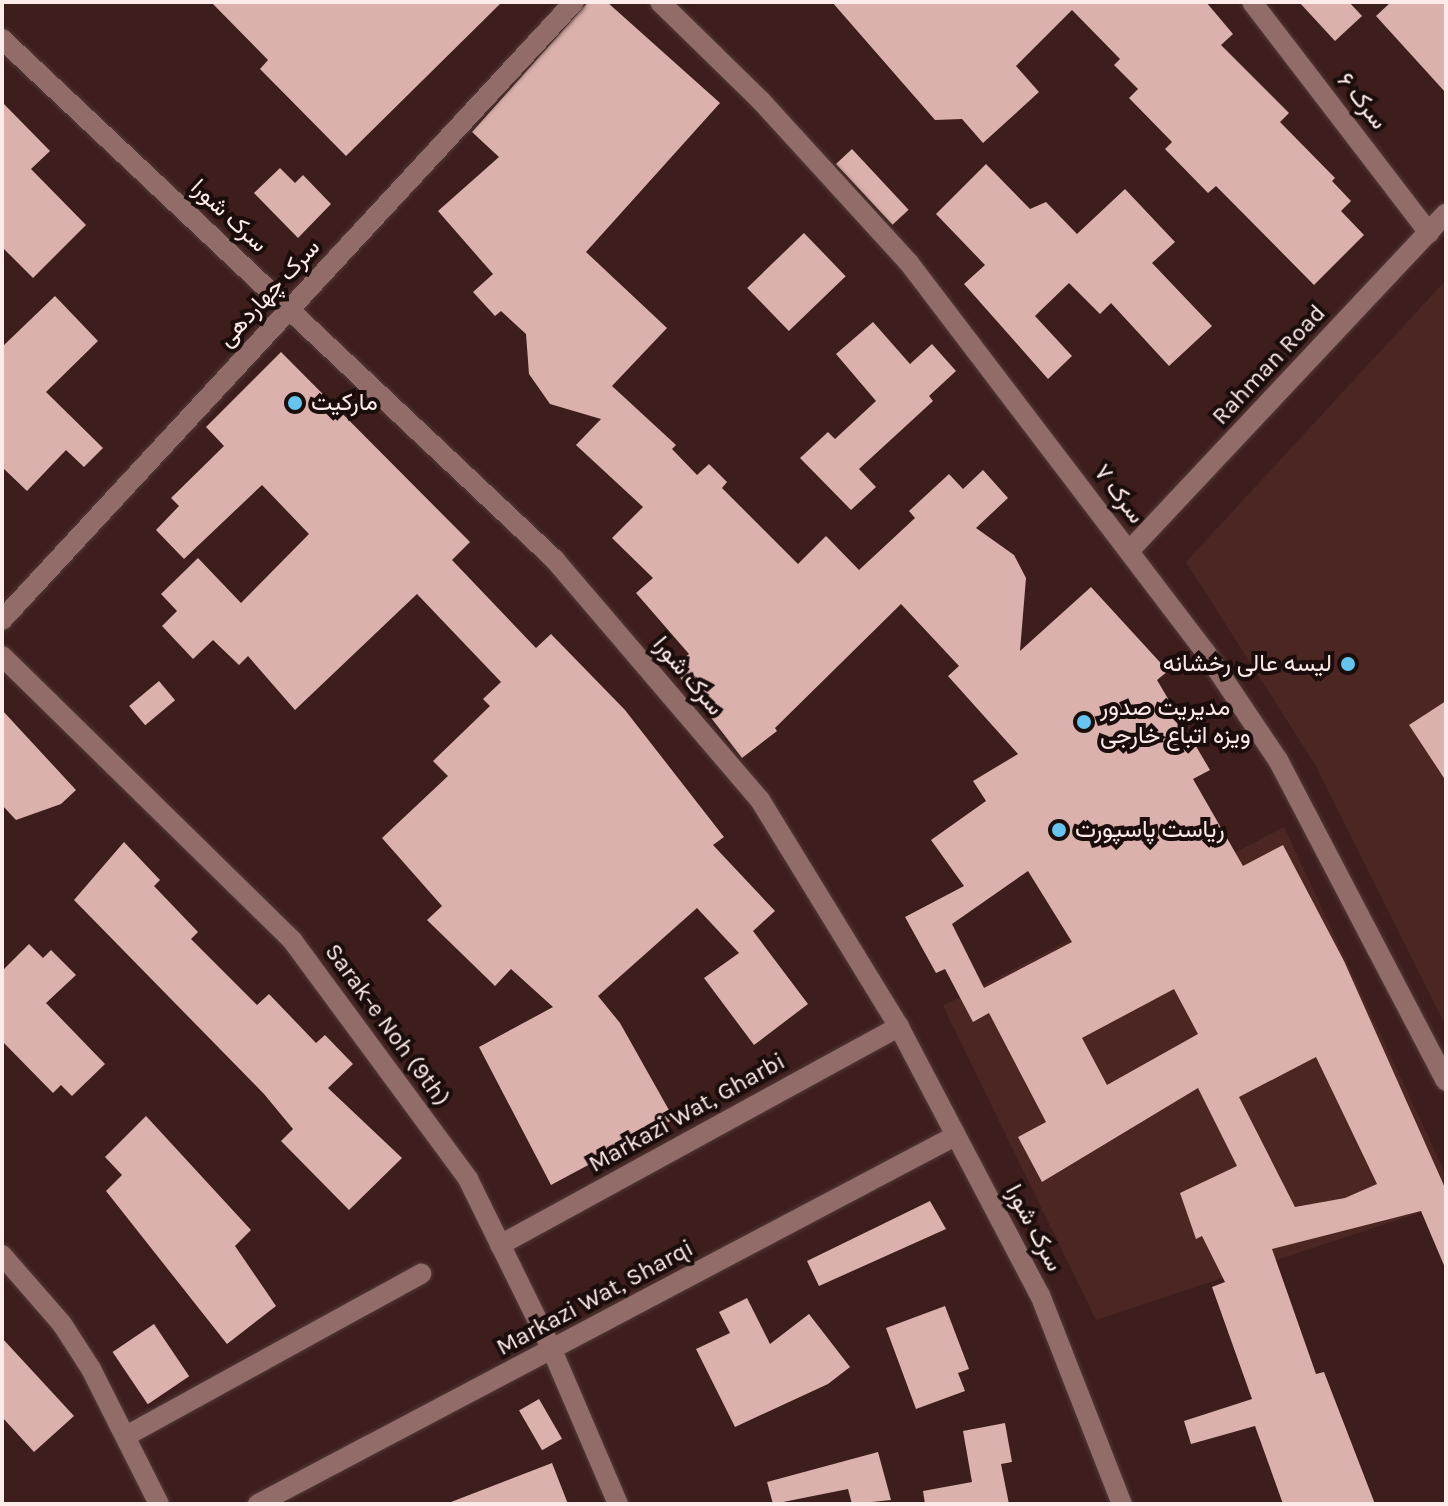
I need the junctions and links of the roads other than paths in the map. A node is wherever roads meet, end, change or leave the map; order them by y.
1 (574, 2) edge
2 (660, 2) edge
3 (1252, 2) edge
4 (2, 39) edge
5 (1446, 214) edge
6 (1429, 233) junction
7 (290, 309) junction
8 (1129, 551) junction
9 (2, 620) edge
10 (2, 656) edge
11 (899, 1027) junction
12 (1446, 1081) edge
13 (955, 1136) junction
14 (500, 1245) junction
15 (2, 1255) edge
16 (421, 1274) dead end
17 (552, 1350) junction
18 (126, 1436) junction
19 (159, 1504) edge
20 (258, 1504) edge
21 (618, 1504) edge
22 (1122, 1504) edge

1 - 7 street, سرک چهاردهی
2 - 8 street, سرک ۷
3 - 6 street, سرک ۶
4 - 7 street, سرک شورا
5 - 6 street, Rahman Road
6 - 8 street, Rahman Road
7 - 9 street, سرک چهاردهی
7 - 11 street, سرک شورا
8 - 12 street, سرک ۷
10 - 14 street, Sarak-e Noh (9th)
11 - 13 street, سرک شورا
11 - 14 street, Markazi Wat, Gharbi
13 - 17 street, Markazi Wat, Sharqi
13 - 22 street, سرک شورا
14 - 17 street, Sarak-e Noh (9th)
15 - 18 street
16 - 18 street
17 - 20 street, Markazi Wat, Sharqi
17 - 21 street, Sarak-e Noh (9th)
18 - 19 street

